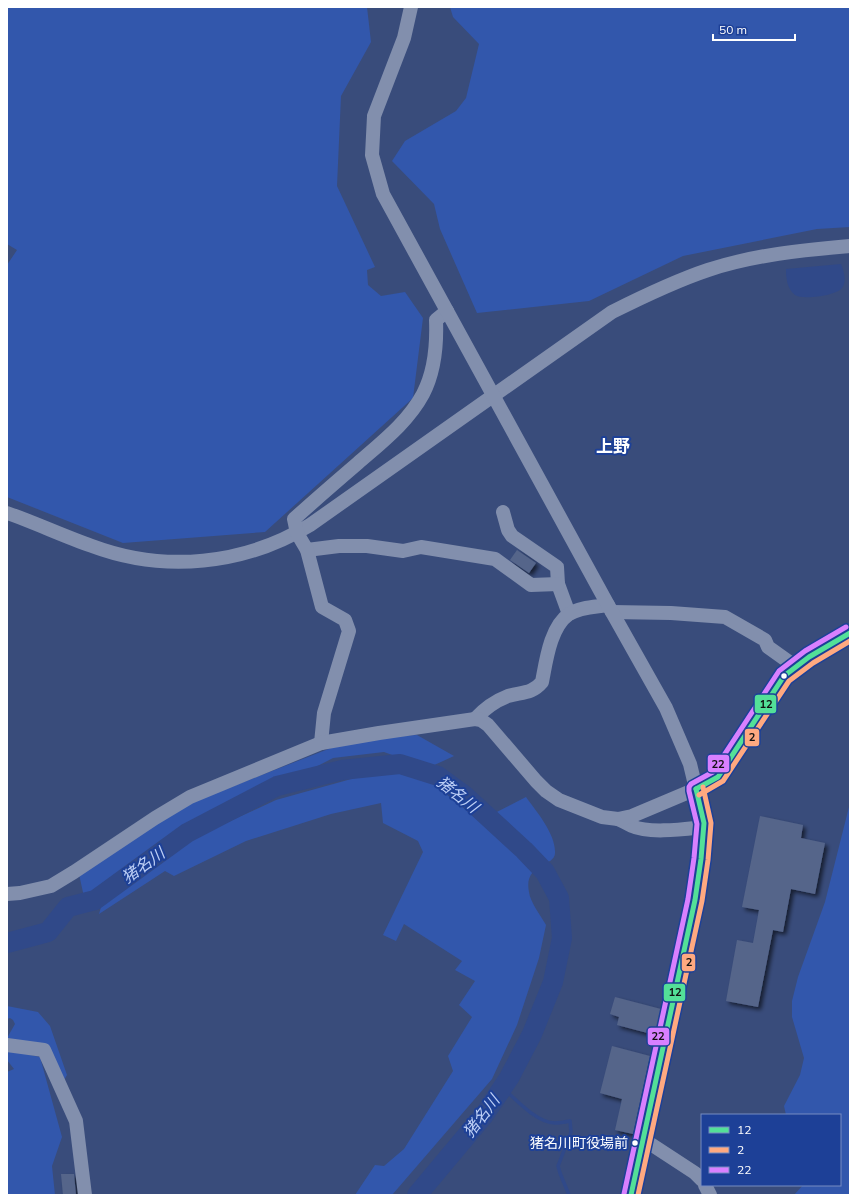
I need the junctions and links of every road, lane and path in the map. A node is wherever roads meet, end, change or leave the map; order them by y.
1 (411, 7) edge
2 (850, 246) edge
3 (447, 311) junction
4 (493, 395) junction
5 (503, 512) dead end
6 (7, 513) edge
7 (297, 533) junction
8 (307, 550) junction
9 (558, 584) junction
10 (610, 608) junction
11 (569, 614) junction
12 (850, 633) edge
13 (796, 667) junction
14 (475, 719) junction
15 (321, 743) junction
16 (696, 789) junction
17 (618, 819) junction
18 (704, 827) junction
19 (7, 894) edge
20 (7, 1045) edge
21 (643, 1139) junction
22 (701, 1180) edge
23 (85, 1195) edge
24 (631, 1195) edge

1 - 3 street
2 - 4 street
3 - 4 street
3 - 7 street
4 - 7 street
4 - 10 street
5 - 9 street
6 - 7 street
7 - 8 street
8 - 9 street
8 - 15 street
9 - 11 street
10 - 11 street
10 - 13 street
10 - 16 street
11 - 14 street
12 - 13 main road
13 - 16 main road
14 - 15 street
14 - 17 street
15 - 19 street
16 - 17 street
16 - 18 main road
17 - 18 street
18 - 21 main road
20 - 23 street
21 - 22 street
21 - 24 main road

